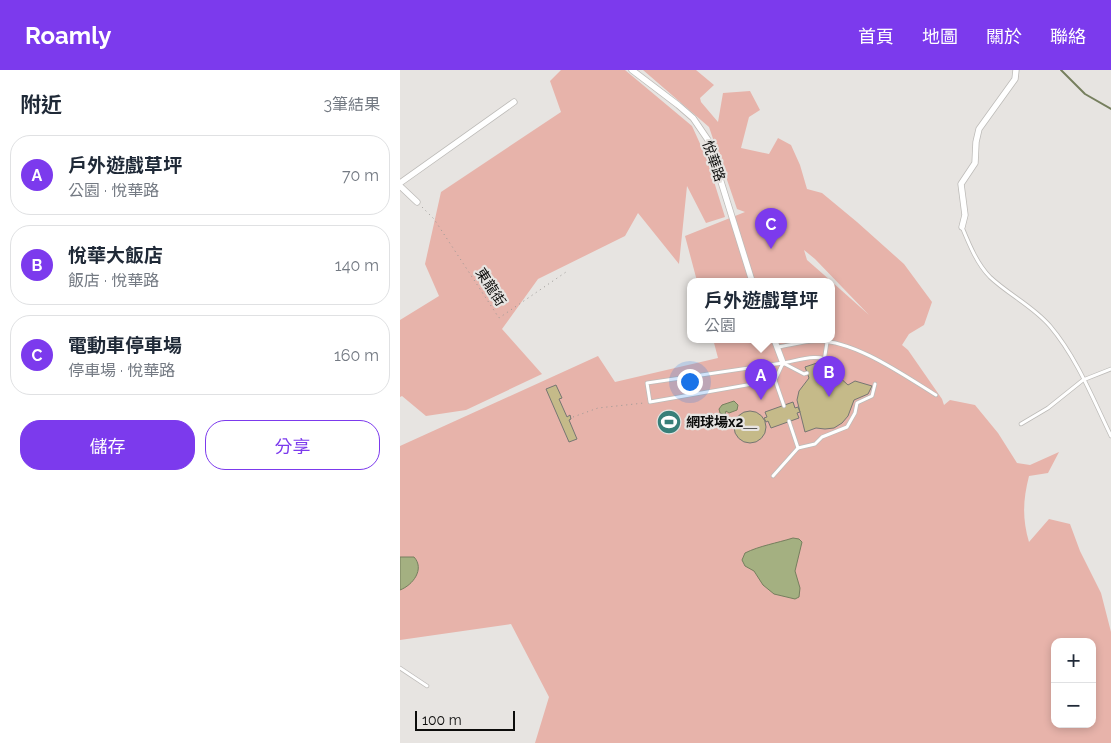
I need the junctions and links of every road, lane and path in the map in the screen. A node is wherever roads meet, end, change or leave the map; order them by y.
1 (632, 70) edge
2 (1016, 70) edge
3 (514, 102) dead end
4 (400, 184) edge
5 (417, 202) joint
6 (962, 227) joint
7 (566, 272) dead end
8 (751, 278) edge
9 (776, 343) edge
10 (801, 343) edge
11 (827, 343) edge
12 (832, 343) edge
13 (778, 347) junction
14 (826, 358) junction
15 (833, 362) dead end
16 (783, 363) junction
17 (820, 369) dead end
18 (1111, 369) edge
19 (807, 373) dead end
20 (774, 380) junction
21 (1083, 380) junction
22 (874, 384) dead end
23 (936, 395) dead end
24 (650, 402) junction
25 (784, 406) dead end
26 (573, 417) dead end
27 (789, 422) dead end
28 (1021, 424) dead end
29 (1111, 436) edge
30 (798, 448) junction
31 (773, 476) dead end
32 (400, 668) edge
33 (427, 686) dead end

1 - 8 street, 悅華路
2 - 6 street
3 - 4 street
4 - 5 street
5 - 7 path, 東龍街
6 - 21 lane
9 - 13 street
10 - 13 lane
11 - 14 lane
12 - 23 lane
13 - 16 street
14 - 15 lane
14 - 16 lane
14 - 17 lane
16 - 19 lane
16 - 20 lane
16 - 24 lane
18 - 21 lane
20 - 24 lane
20 - 25 lane
21 - 28 lane
21 - 29 lane
22 - 30 lane
24 - 26 path
27 - 30 lane
30 - 31 lane
32 - 33 lane

